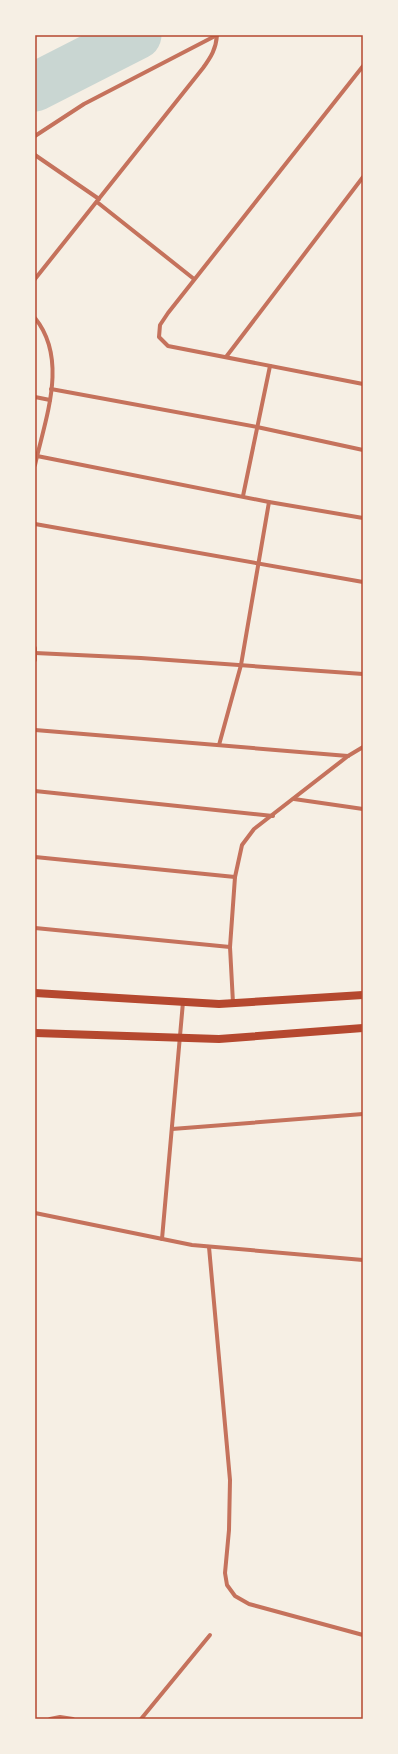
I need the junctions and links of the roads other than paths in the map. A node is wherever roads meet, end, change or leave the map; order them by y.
1 (363, 66) edge
2 (35, 136) edge
3 (35, 155) edge
4 (363, 177) edge
5 (98, 200) junction
6 (194, 278) junction
7 (35, 279) edge
8 (35, 318) edge
9 (226, 357) junction
10 (270, 366) junction
11 (363, 384) edge
12 (51, 389) junction
13 (35, 396) edge
14 (50, 400) junction
15 (257, 427) junction
16 (363, 450) edge
17 (37, 456) junction
18 (35, 465) edge
19 (243, 496) junction
20 (269, 502) junction
21 (363, 518) edge
22 (35, 524) edge
23 (259, 563) junction
24 (363, 582) edge
25 (35, 648) edge
26 (35, 653) edge
27 (35, 660) edge
28 (241, 665) junction
29 (363, 674) edge
30 (35, 730) edge
31 (219, 745) junction
32 (363, 747) edge
33 (348, 756) junction
34 (35, 791) edge
35 (294, 799) junction
36 (363, 809) edge
37 (273, 816) junction
38 (35, 857) edge
39 (235, 877) junction
40 (35, 928) edge
41 (230, 947) junction
42 (35, 993) edge
43 (363, 994) edge
44 (183, 1002) junction
45 (233, 1003) junction
46 (363, 1028) edge
47 (35, 1033) edge
48 (180, 1038) junction
49 (363, 1114) edge
50 (172, 1129) junction
51 (35, 1213) edge
52 (162, 1239) junction
53 (209, 1247) junction
54 (363, 1260) edge
55 (210, 1635) dead end
56 (363, 1635) edge
57 (50, 1719) edge
58 (73, 1719) edge
59 (141, 1719) edge

1 - 6 street
2 - 5 street
3 - 5 street
4 - 9 street
5 - 6 street
5 - 7 street
6 - 9 street
8 - 12 street
9 - 10 street
10 - 11 street
10 - 15 street
12 - 14 street
12 - 15 street
13 - 14 street
14 - 17 street
15 - 16 street
15 - 19 street
17 - 18 street
17 - 19 street
19 - 20 street
20 - 21 street
20 - 23 street
22 - 23 street
23 - 24 street
23 - 28 street
25 - 26 street
26 - 27 street
26 - 28 street
28 - 29 street
28 - 31 street
30 - 31 street
31 - 33 street
32 - 33 street
33 - 35 street
34 - 37 street
35 - 36 street
35 - 37 street
37 - 39 street
38 - 39 street
39 - 41 street
40 - 41 street
41 - 45 street
42 - 44 main road
43 - 45 main road
44 - 45 main road
44 - 48 street
46 - 48 main road
47 - 48 main road
48 - 50 street
49 - 50 street
50 - 52 street
51 - 52 street
52 - 53 street
53 - 54 street
53 - 56 street
55 - 59 street
57 - 58 street

